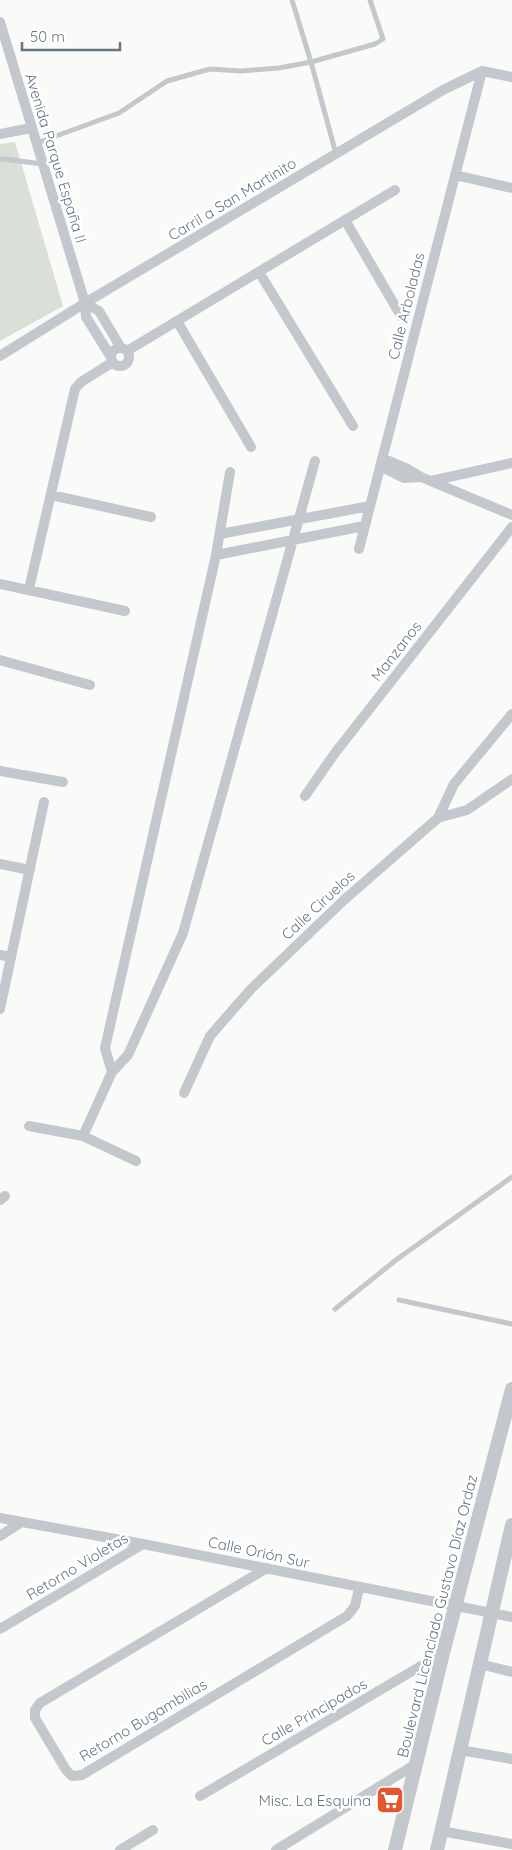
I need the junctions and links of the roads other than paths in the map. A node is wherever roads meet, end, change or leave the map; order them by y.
1 (292, 0) edge
2 (370, 0) edge
3 (0, 22) edge
4 (311, 62) junction
5 (482, 71) junction
6 (512, 77) edge
7 (31, 128) junction
8 (0, 134) edge
9 (36, 144) junction
10 (336, 154) junction
11 (0, 159) edge
12 (42, 164) junction
13 (455, 175) junction
14 (512, 188) edge
15 (395, 190) dead end
16 (345, 220) junction
17 (259, 272) junction
18 (85, 304) junction
19 (401, 316) dead end
20 (177, 321) junction
21 (124, 350) junction
22 (0, 356) edge
23 (112, 360) junction
24 (353, 426) dead end
25 (251, 447) dead end
26 (315, 461) dead end
27 (381, 462) junction
28 (512, 463) edge
29 (230, 472) dead end
30 (426, 479) junction
31 (51, 495) junction
32 (370, 506) junction
33 (512, 515) edge
34 (151, 517) dead end
35 (300, 518) junction
36 (364, 526) junction
37 (512, 527) edge
38 (220, 534) junction
39 (294, 539) junction
40 (358, 549) dead end
41 (216, 555) junction
42 (0, 584) edge
43 (29, 589) junction
44 (125, 611) dead end
45 (0, 660) edge
46 (90, 685) dead end
47 (512, 714) edge
48 (0, 771) edge
49 (512, 779) edge
50 (63, 782) dead end
51 (306, 796) dead end
52 (44, 802) dead end
53 (438, 818) junction
54 (0, 864) edge
55 (30, 870) junction
56 (0, 955) edge
57 (11, 957) junction
58 (0, 1009) edge
59 (112, 1072) junction
60 (184, 1093) dead end
61 (29, 1126) dead end
62 (83, 1136) junction
63 (136, 1161) dead end
64 (512, 1177) edge
65 (399, 1300) dead end
66 (335, 1309) dead end
67 (512, 1324) edge
68 (512, 1389) edge
69 (0, 1518) edge
70 (20, 1523) junction
71 (512, 1525) edge
72 (0, 1536) edge
73 (143, 1544) junction
74 (267, 1568) junction
75 (360, 1588) junction
76 (456, 1606) junction
77 (491, 1613) junction
78 (512, 1617) edge
79 (0, 1629) edge
80 (443, 1653) junction
81 (480, 1664) junction
82 (512, 1672) edge
83 (460, 1750) junction
84 (512, 1759) edge
85 (416, 1764) junction
86 (200, 1796) dead end
87 (153, 1830) dead end
88 (441, 1831) junction
89 (512, 1844) edge
90 (120, 1850) edge
91 (276, 1850) edge
92 (396, 1850) edge
93 (437, 1850) edge

1 - 4 lane
2 - 4 lane
3 - 7 street, Avenida Parque España II
4 - 9 lane
4 - 10 lane
5 - 6 street
5 - 10 street, Carril a San Martinito
5 - 13 street, Calle Arboladas
7 - 8 street
7 - 9 street, Avenida Parque España II
9 - 12 street, Avenida Parque España II
10 - 18 street, Carril a San Martinito
11 - 12 lane
12 - 18 street, Avenida Parque España II
13 - 14 street
13 - 27 street, Calle Arboladas
15 - 16 street
16 - 17 street
16 - 19 street
17 - 20 street
17 - 24 street
18 - 21 street
18 - 22 street, Carril a San Martinito
18 - 23 street, Avenida Parque España II
20 - 21 street
20 - 25 street
21 - 23 street
21 - 23 street
23 - 31 street
26 - 35 street
27 - 30 street
27 - 32 street, Calle Arboladas
28 - 30 street
29 - 38 street
30 - 33 street
31 - 34 street
31 - 43 street
32 - 35 street
32 - 36 street, Calle Arboladas
35 - 38 street
35 - 39 street
36 - 39 street
36 - 40 street, Calle Arboladas
37 - 51 street, Manzanos
38 - 41 street
39 - 41 street
39 - 59 street
41 - 59 street
42 - 43 street
43 - 44 street
45 - 46 street
47 - 53 street
48 - 50 street
49 - 53 street, Calle Ciruelos
52 - 55 street
53 - 60 street, Calle Ciruelos
54 - 55 street
55 - 57 street
56 - 57 street
57 - 58 street
59 - 62 street
61 - 62 street
62 - 63 street
64 - 66 lane
65 - 67 lane
68 - 76 street, Boulevard Licenciado Gustavo Díaz Ordaz
69 - 70 street, Calle Orión Sur
70 - 72 street
70 - 73 street, Calle Orión Sur
71 - 77 street
73 - 74 street, Calle Orión Sur
73 - 79 street, Retorno Violetas
74 - 75 street, Calle Orión Sur
74 - 75 street, Retorno Bugambilias
75 - 76 street, Calle Orión Sur
76 - 77 street, Calle Orión Sur
76 - 80 street, Boulevard Licenciado Gustavo Díaz Ordaz
77 - 78 street, Calle Orión Sur
77 - 81 street
80 - 85 street, Boulevard Licenciado Gustavo Díaz Ordaz
80 - 86 street, Calle Principados
81 - 82 street
81 - 83 street
83 - 84 street
83 - 88 street
85 - 91 street
85 - 92 street, Boulevard Licenciado Gustavo Díaz Ordaz
87 - 90 street
88 - 89 street
88 - 93 street

